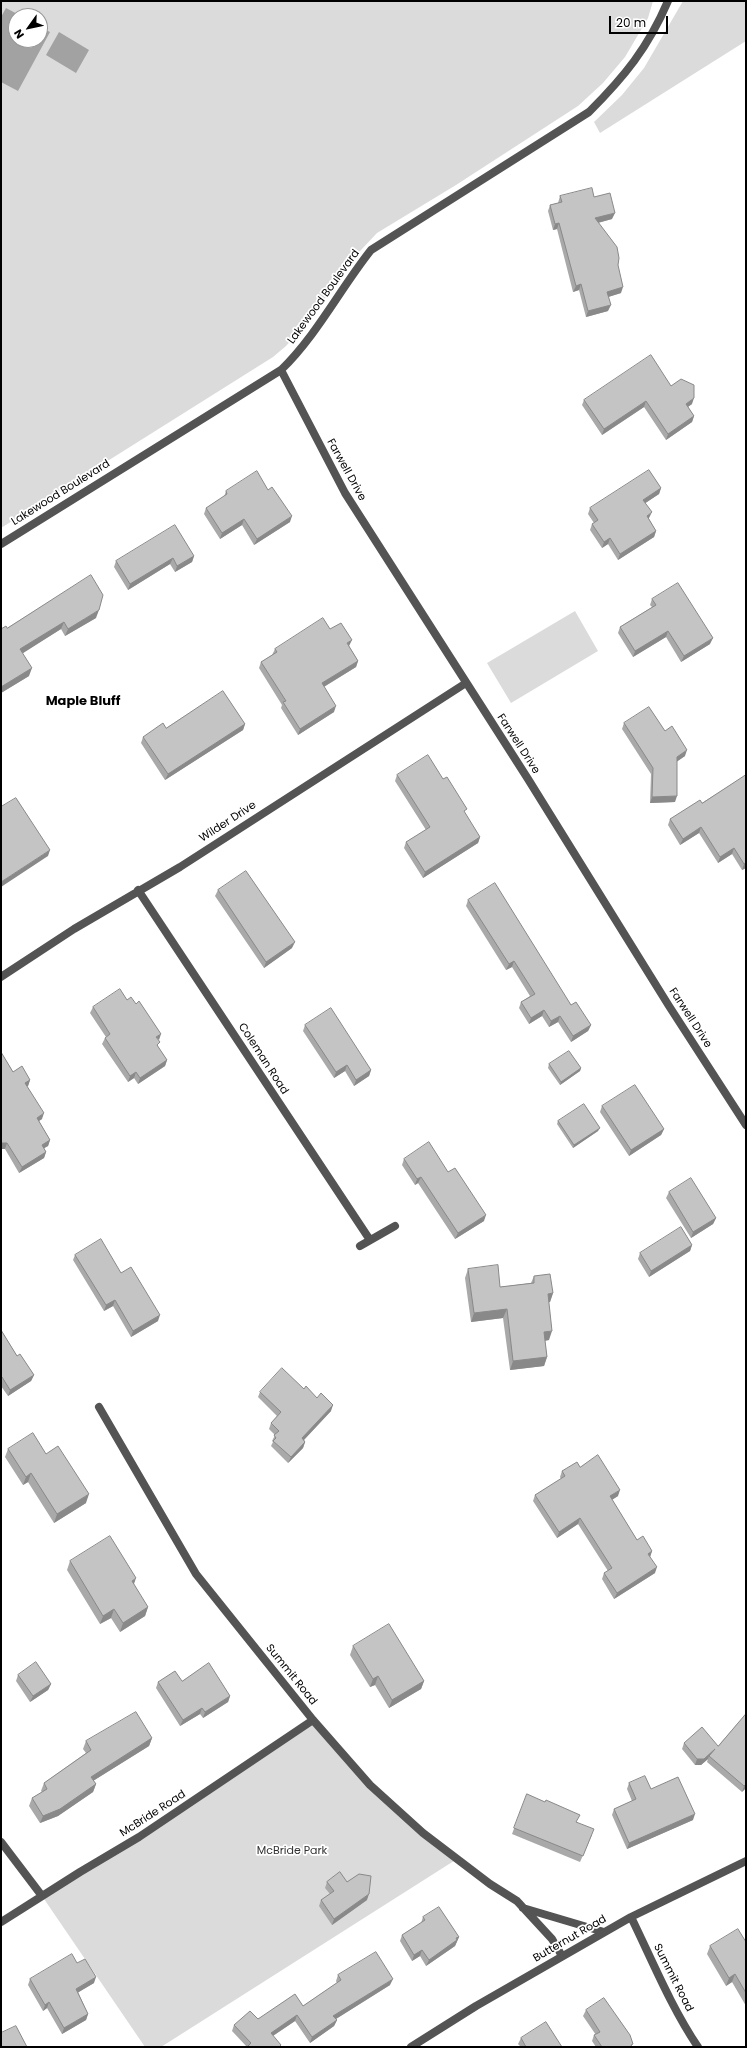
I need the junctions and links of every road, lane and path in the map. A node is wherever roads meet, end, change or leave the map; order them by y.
1 (668, 1) edge
2 (281, 370) junction
3 (1, 544) edge
4 (466, 683) junction
5 (138, 890) junction
6 (1, 977) edge
7 (746, 1125) edge
8 (395, 1226) dead end
9 (370, 1240) junction
10 (360, 1246) dead end
11 (99, 1407) dead end
12 (313, 1720) junction
13 (1, 1842) edge
14 (746, 1861) edge
15 (42, 1896) junction
16 (523, 1908) junction
17 (631, 1917) junction
18 (1, 1922) edge
19 (604, 1932) junction
20 (562, 1956) junction
21 (411, 2047) edge
22 (698, 2047) edge

1 - 2 street, Lakewood Boulevard
2 - 3 street, Lakewood Boulevard
2 - 4 street, Farwell Drive
4 - 5 street, Wilder Drive
4 - 7 street, Farwell Drive
5 - 6 street, Wilder Drive
5 - 9 street, Coleman Road
8 - 9 street
9 - 10 street
11 - 12 street, Summit Road
12 - 15 street, McBride Road
12 - 16 street, Summit Road
13 - 15 street
14 - 17 street, Butternut Road
15 - 18 street, McBride Road
16 - 19 street, Summit Road
16 - 20 street, Summit Road
17 - 19 street, Butternut Road
17 - 22 street, Summit Road
19 - 20 street, Butternut Road
20 - 21 street, Butternut Road

